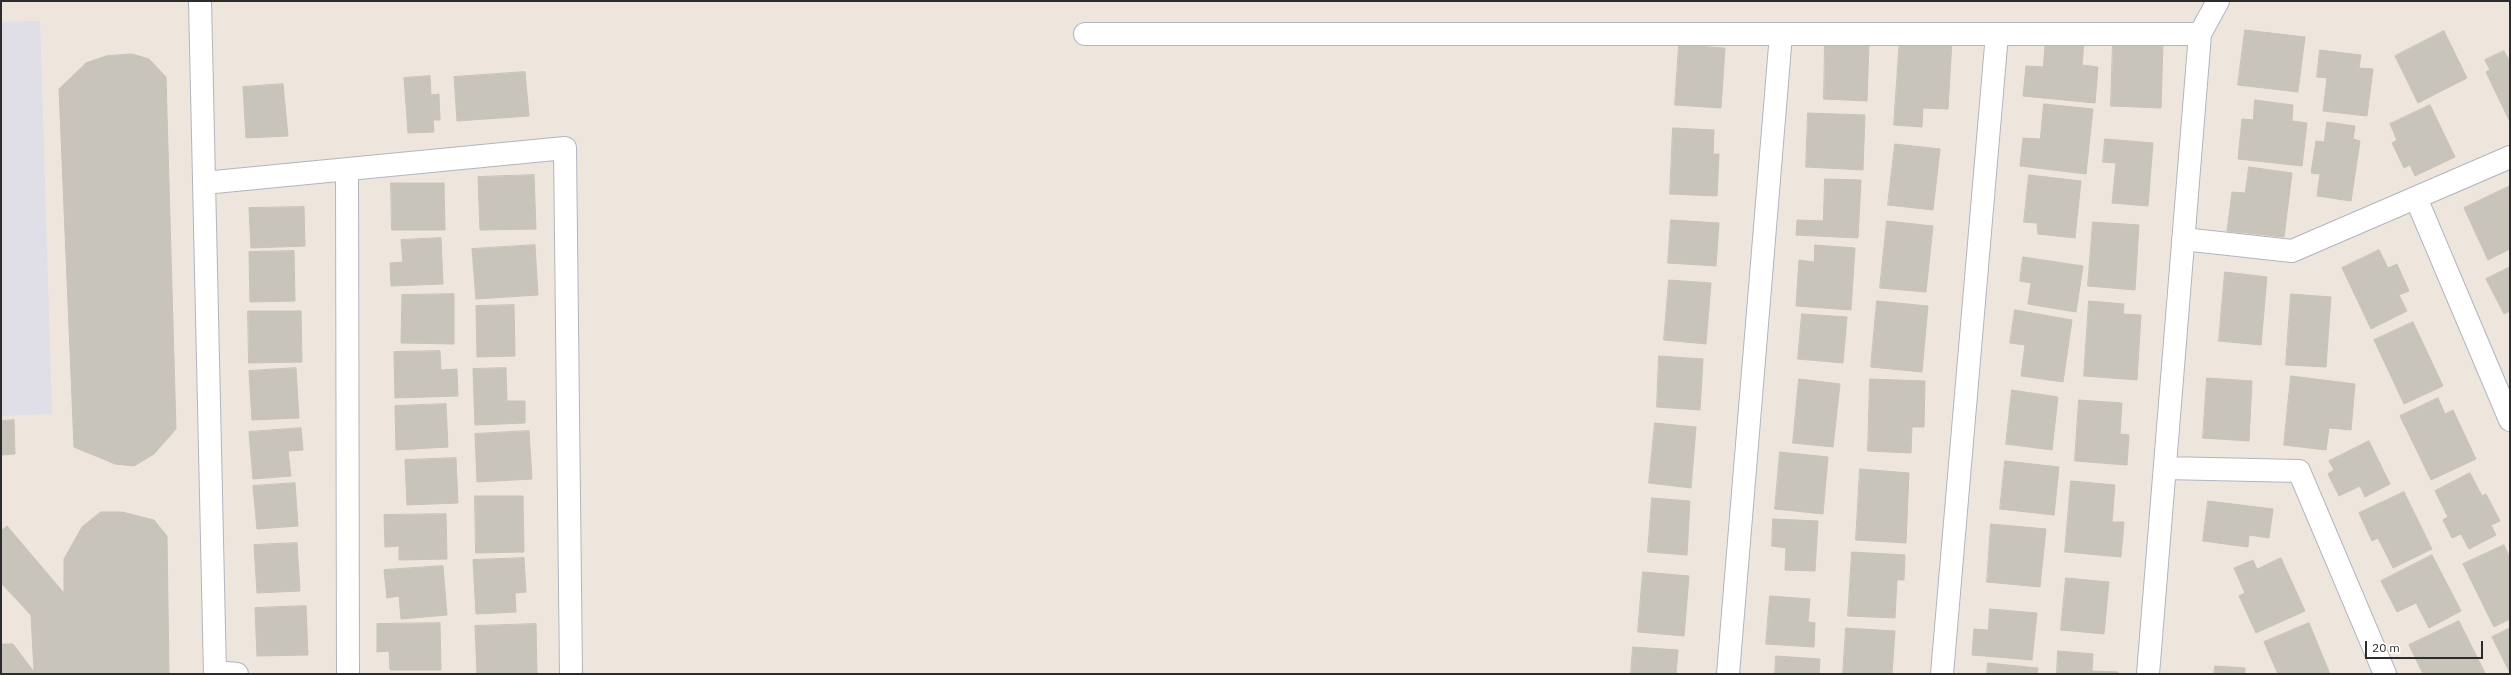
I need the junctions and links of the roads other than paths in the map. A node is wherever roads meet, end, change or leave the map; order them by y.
1 (200, 1) edge
2 (2218, 1) edge
3 (1085, 34) dead end
4 (1781, 34) junction
5 (1997, 34) junction
6 (2200, 34) junction
7 (2510, 156) edge
8 (347, 169) junction
9 (204, 183) junction
10 (2416, 198) junction
11 (2183, 239) junction
12 (2510, 420) edge
13 (2164, 468) junction
14 (215, 673) edge
15 (237, 674) edge
16 (348, 674) edge
17 (571, 674) edge
18 (1728, 674) edge
19 (1942, 674) edge
20 (2148, 674) edge
21 (2385, 674) edge

1 - 9 street
2 - 6 street
3 - 4 street
4 - 5 street
4 - 18 street
5 - 6 street
5 - 19 street
6 - 11 street
7 - 10 street
8 - 9 street
8 - 16 street
8 - 17 street
9 - 14 street
10 - 11 street
10 - 12 street
11 - 13 street
13 - 20 street
13 - 21 street
14 - 15 street

